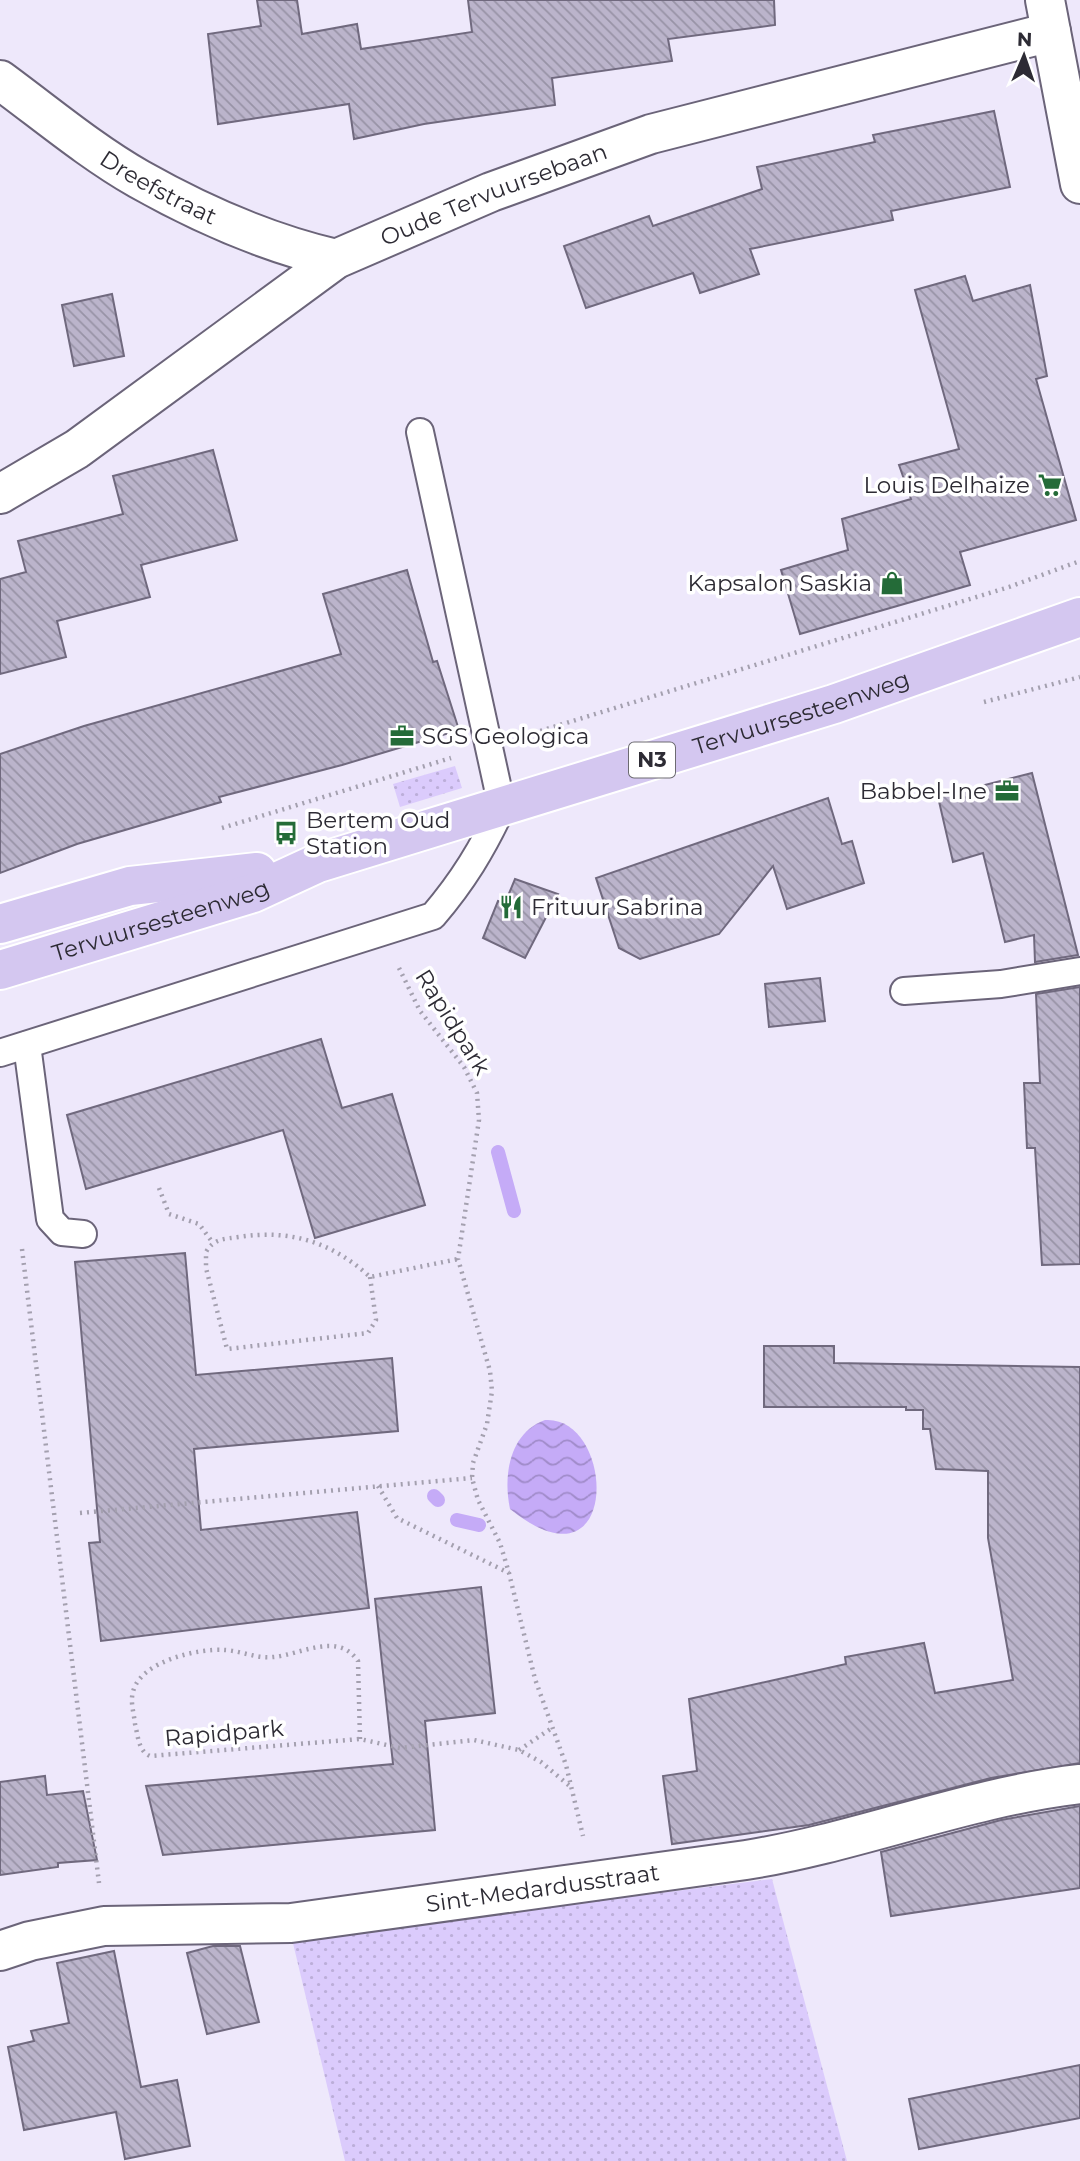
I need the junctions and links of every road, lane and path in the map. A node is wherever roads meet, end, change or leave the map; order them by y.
1 (1048, 16) edge
2 (0, 80) edge
3 (1080, 184) edge
4 (336, 258) junction
5 (420, 432) dead end
6 (0, 494) edge
7 (1080, 561) edge
8 (1080, 617) edge
9 (488, 746) junction
10 (502, 807) junction
11 (215, 830) dead end
12 (318, 863) junction
13 (0, 924) edge
14 (383, 931) junction
15 (0, 970) edge
16 (1080, 971) edge
17 (904, 991) dead end
18 (27, 1045) junction
19 (0, 1053) edge
20 (159, 1188) dead end
21 (83, 1234) dead end
22 (21, 1239) dead end
23 (212, 1243) junction
24 (458, 1259) junction
25 (370, 1277) junction
26 (472, 1478) junction
27 (378, 1486) junction
28 (80, 1513) dead end
29 (509, 1573) junction
30 (552, 1728) junction
31 (360, 1739) junction
32 (519, 1750) junction
33 (1080, 1784) edge
34 (573, 1788) junction
35 (594, 1881) junction
36 (104, 1926) junction
37 (0, 1951) edge

1 - 3 street
1 - 4 street, Oude Tervuursebaan
2 - 4 street, Dreefstraat
4 - 6 street, Oude Tervuursebaan
5 - 9 lane
7 - 9 path
8 - 10 main road, Tervuursesteenweg / N3
9 - 10 lane
9 - 11 path
10 - 12 main road, Tervuursesteenweg / N3
10 - 14 lane
12 - 13 main road, Tervuursesteenweg / N3
12 - 15 main road, Tervuursesteenweg / N3
14 - 18 lane
14 - 24 path, Rapidpark
16 - 17 lane
18 - 19 lane
18 - 21 lane
20 - 23 path
22 - 36 path
23 - 25 path
23 - 25 path
24 - 25 path
24 - 26 path, Rapidpark
26 - 27 path
26 - 29 path
27 - 28 path
27 - 29 path
29 - 30 path
30 - 32 path
30 - 34 path
31 - 31 path, Rapidpark
31 - 32 path, Rapidpark
32 - 34 path, Rapidpark
33 - 35 street, Sint-Medardusstraat
34 - 35 path
35 - 36 street, Sint-Medardusstraat
36 - 37 street, Sint-Medardusstraat

